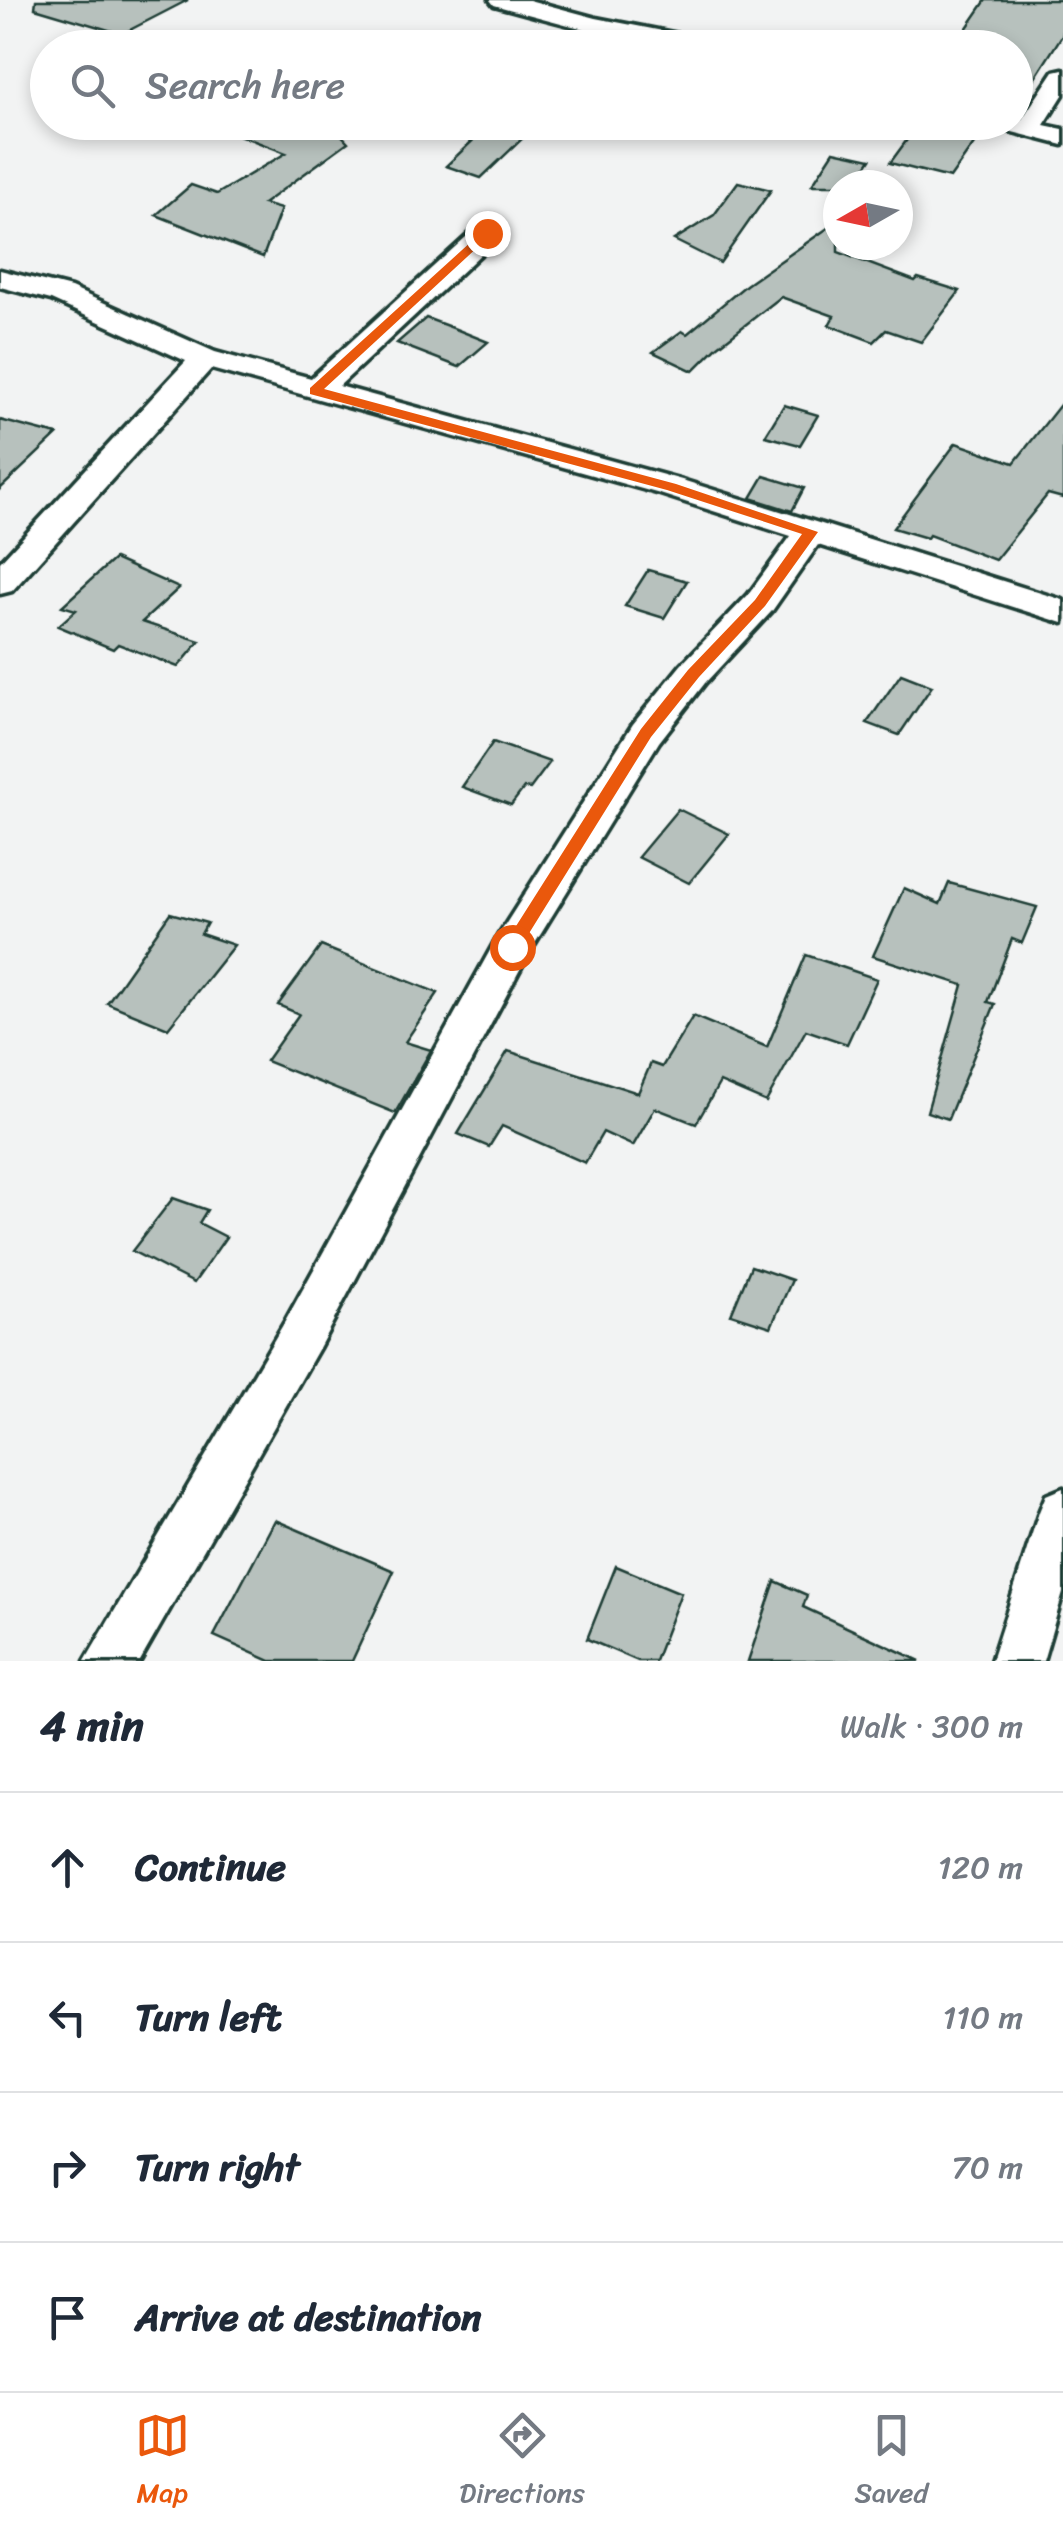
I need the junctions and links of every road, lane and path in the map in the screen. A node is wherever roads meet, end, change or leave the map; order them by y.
1 (502, 0) edge
2 (623, 0) edge
3 (594, 25) junction
4 (620, 30) edge
5 (1063, 76) edge
6 (1033, 108) edge
7 (1033, 130) edge
8 (1063, 136) edge
9 (487, 233) dead end
10 (0, 278) edge
11 (205, 358) junction
12 (314, 391) junction
13 (810, 532) junction
14 (0, 583) edge
15 (1063, 612) edge
16 (1063, 1512) edge
17 (111, 1661) edge
18 (1016, 1661) edge

1 - 3 street
2 - 3 street
3 - 4 street
5 - 6 street
7 - 8 street
9 - 12 street
10 - 11 street
11 - 12 street
11 - 14 street
12 - 13 street
13 - 15 street
13 - 17 street
16 - 18 street

